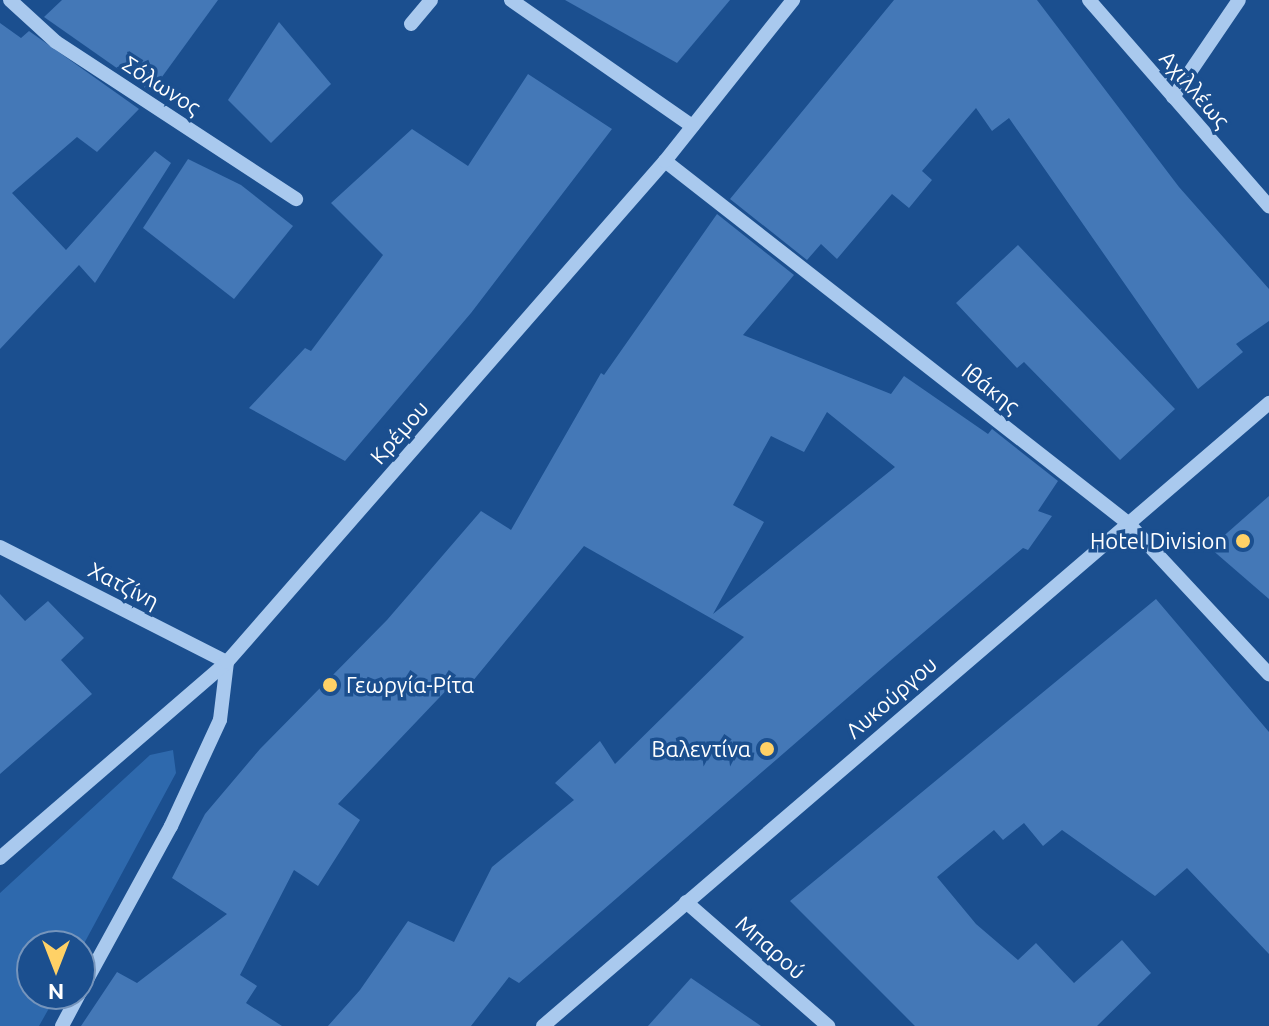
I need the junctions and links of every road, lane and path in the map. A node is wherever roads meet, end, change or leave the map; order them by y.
1 (10, 0) edge
2 (431, 0) edge
3 (511, 0) edge
4 (793, 0) edge
5 (1089, 0) edge
6 (1239, 0) edge
7 (411, 24) dead end
8 (1173, 97) junction
9 (692, 126) junction
10 (665, 161) junction
11 (296, 199) dead end
12 (1269, 206) edge
13 (1269, 403) edge
14 (1128, 523) junction
15 (0, 547) edge
16 (227, 662) junction
17 (1269, 674) edge
18 (0, 858) edge
19 (686, 902) junction
20 (96, 964) edge
21 (543, 1026) edge
22 (828, 1026) edge

1 - 11 street, Σόλωνος
2 - 7 street
3 - 9 street
4 - 9 street, Κρέμου
5 - 8 street, Αχιλλέως
6 - 8 street
8 - 12 street, Αχιλλέως
9 - 10 street, Κρέμου
10 - 14 street, Ιθάκης
10 - 16 street, Κρέμου
13 - 14 street, Λυκούργου
14 - 17 street, Ιθάκης
14 - 19 street, Λυκούργου
15 - 16 street, Χατζίνη
16 - 18 street, Κρέμου
16 - 20 street
19 - 21 street, Λυκούργου
19 - 22 street, Μπαρού

